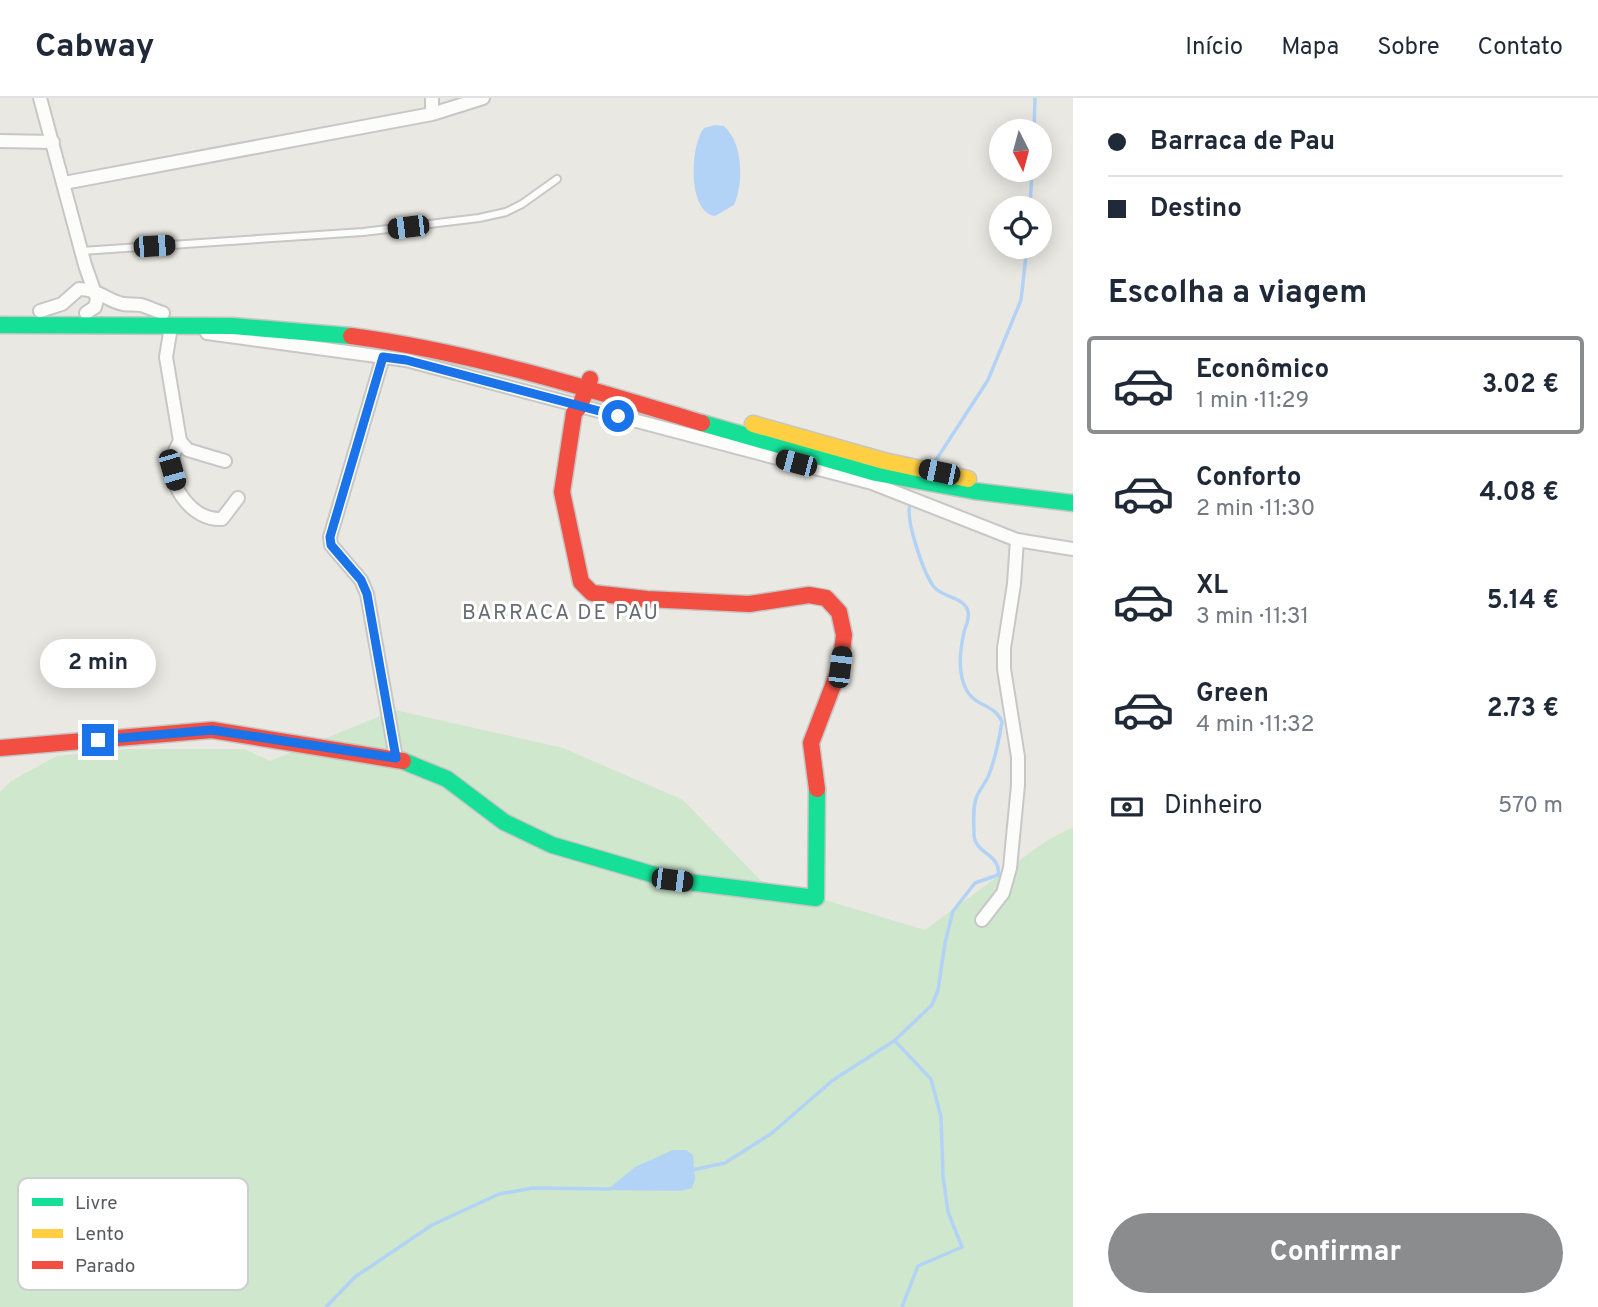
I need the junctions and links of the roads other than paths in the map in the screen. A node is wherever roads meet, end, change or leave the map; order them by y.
1 (40, 98) edge
2 (432, 98) edge
3 (483, 98) edge
4 (432, 114) junction
5 (0, 141) edge
6 (53, 142) junction
7 (557, 179) dead end
8 (64, 183) junction
9 (81, 251) junction
10 (85, 265) junction
11 (79, 289) junction
12 (94, 289) junction
13 (0, 312) edge
14 (40, 312) junction
15 (86, 318) junction
16 (167, 320) junction
17 (133, 324) junction
18 (0, 325) edge
19 (383, 357) junction
20 (589, 385) junction
21 (580, 406) junction
22 (180, 441) junction
23 (225, 461) dead end
24 (1073, 491) edge
25 (239, 498) dead end
26 (1073, 505) edge
27 (1017, 540) junction
28 (1073, 549) edge
29 (0, 748) edge
30 (396, 758) junction
31 (982, 920) dead end

1 - 6 street
2 - 4 street
3 - 4 street
4 - 8 street
5 - 6 street
6 - 8 street
7 - 9 lane
8 - 9 street
9 - 10 street
10 - 11 street
10 - 12 street
11 - 12 street
11 - 14 street
11 - 15 street
12 - 15 street
12 - 16 street
13 - 14 main road
14 - 15 main road
15 - 16 main road
15 - 17 main road
15 - 18 main road
16 - 17 street
16 - 19 street
16 - 20 main road
16 - 22 street
17 - 20 main road
19 - 21 street
19 - 30 street
20 - 21 main road
20 - 24 main road
20 - 26 main road
21 - 27 street
21 - 30 main road
22 - 23 street
22 - 25 street
27 - 28 street
27 - 31 street
29 - 30 main road

